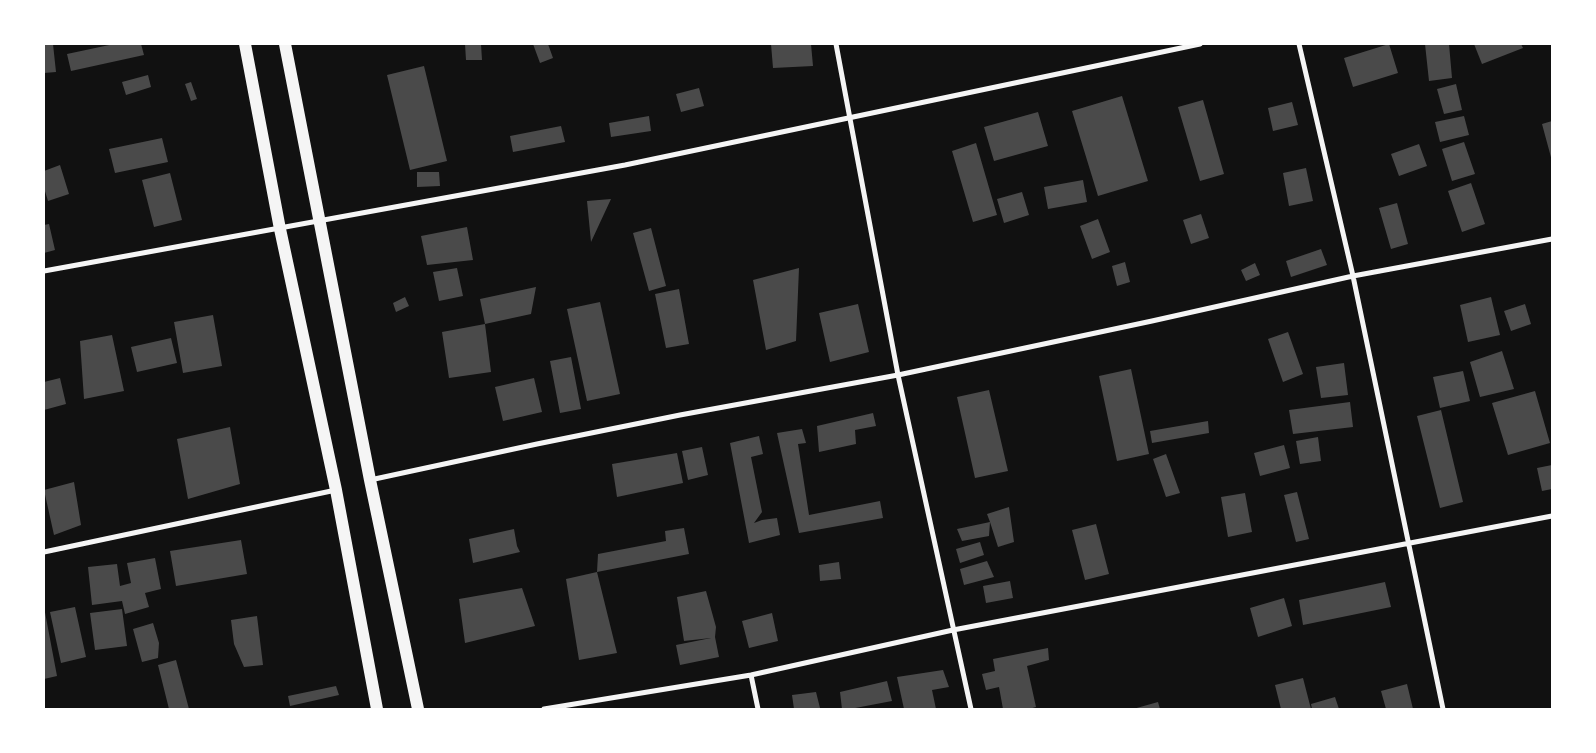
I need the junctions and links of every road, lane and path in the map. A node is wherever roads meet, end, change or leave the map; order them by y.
1 (245, 44) edge
2 (285, 44) edge
3 (836, 44) edge
4 (1200, 44) edge
5 (1299, 44) edge
6 (849, 119) junction
7 (320, 222) junction
8 (280, 229) junction
9 (1552, 238) edge
10 (44, 271) edge
11 (1353, 276) junction
12 (898, 375) junction
13 (370, 480) junction
14 (336, 490) junction
15 (1552, 516) edge
16 (1408, 544) junction
17 (44, 552) edge
18 (952, 630) junction
19 (751, 674) junction
20 (378, 709) edge
21 (418, 709) edge
22 (544, 709) edge
23 (758, 709) edge
24 (971, 709) edge
25 (1443, 709) edge

1 - 8 main road
2 - 7 main road
3 - 6 street
4 - 6 street
5 - 11 street
6 - 7 street
6 - 12 street
7 - 8 street
7 - 13 main road
8 - 10 street
8 - 14 main road
9 - 11 street
11 - 12 street
11 - 16 street
12 - 13 street
12 - 18 street
13 - 21 main road
14 - 17 street
14 - 20 main road
15 - 16 street
16 - 18 street
16 - 25 street
18 - 19 street
18 - 24 street
19 - 22 street
19 - 23 street

